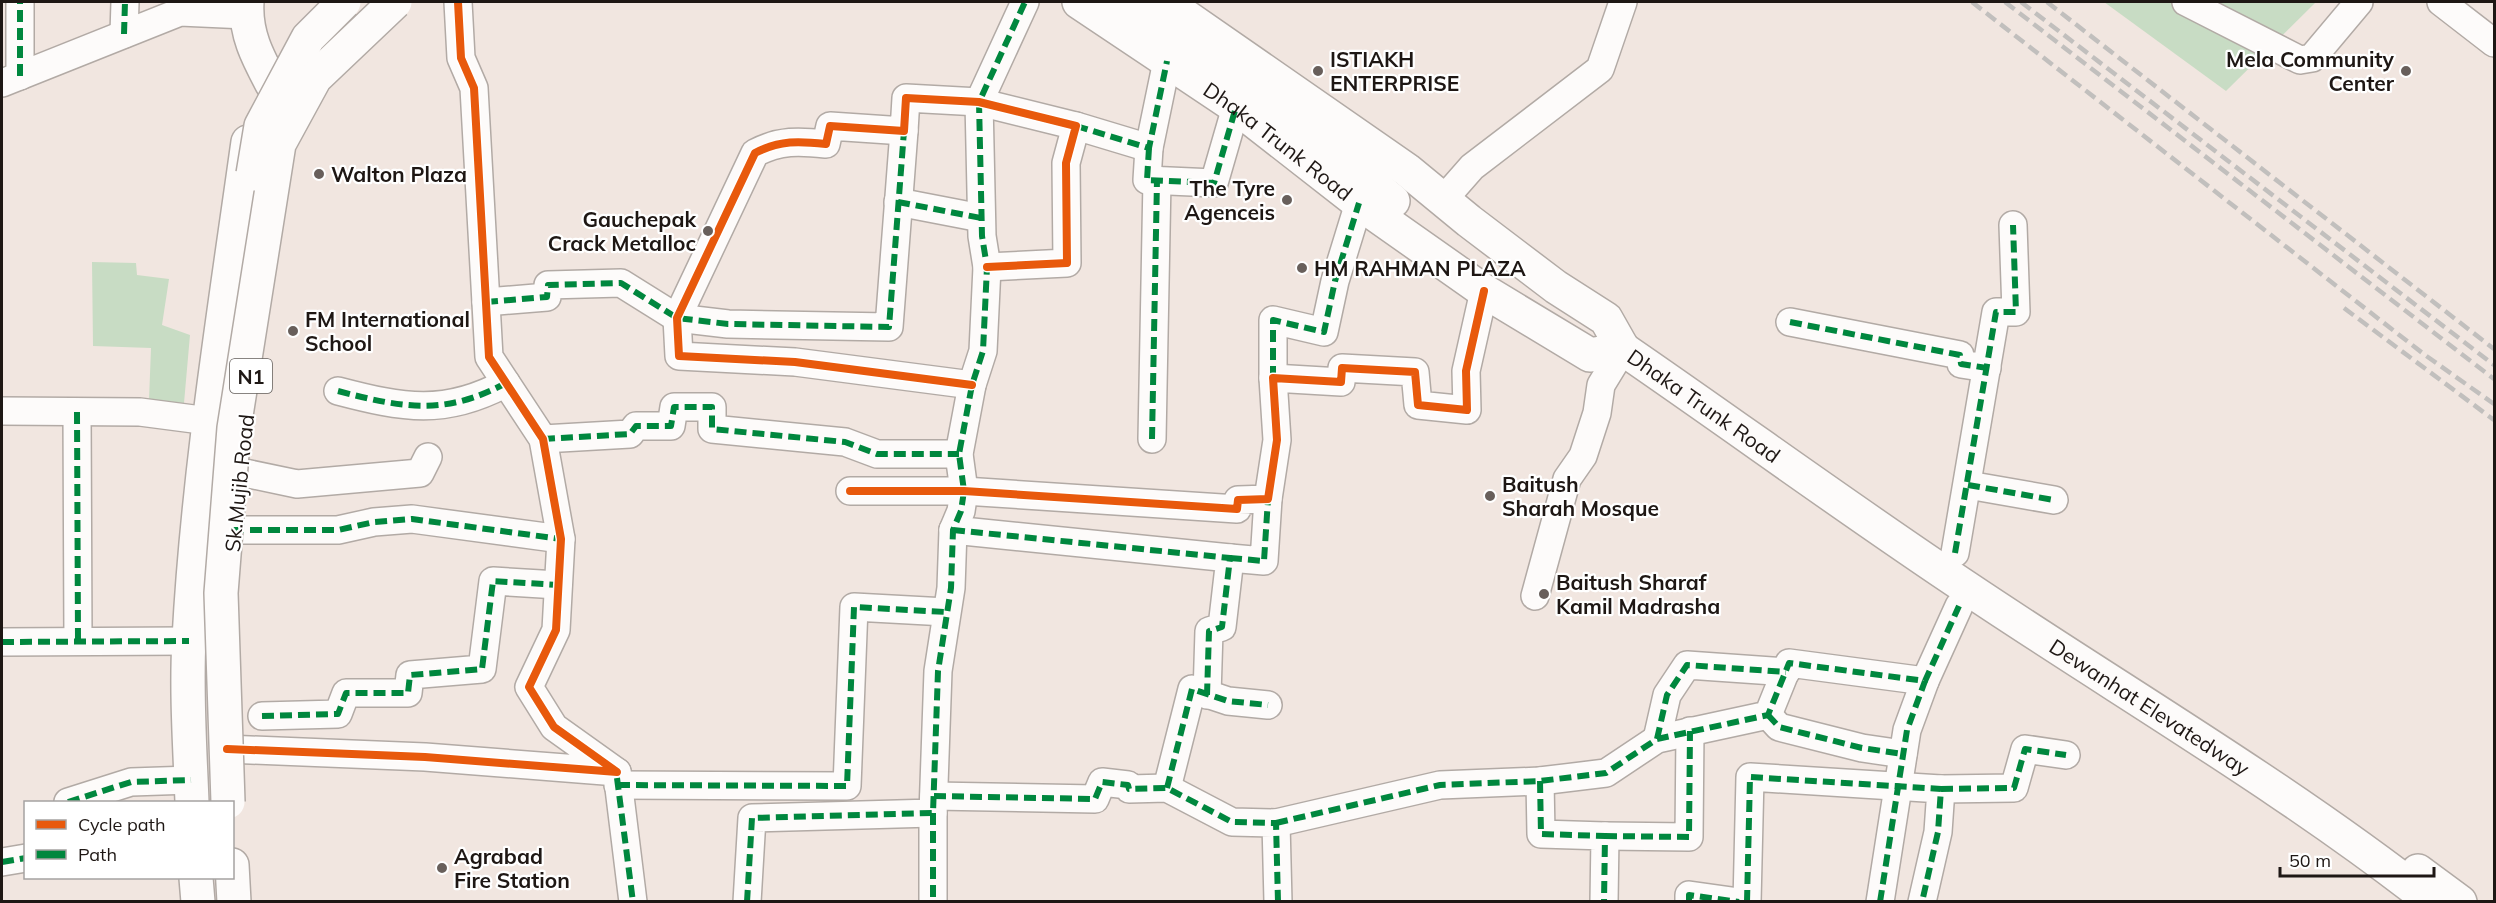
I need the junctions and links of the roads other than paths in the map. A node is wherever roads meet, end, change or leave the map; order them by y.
1 (20, 2) edge
2 (125, 2) edge
3 (344, 2) edge
4 (358, 2) edge
5 (395, 2) edge
6 (414, 2) edge
7 (458, 2) edge
8 (1025, 2) edge
9 (1079, 2) edge
10 (1125, 2) edge
11 (1165, 2) edge
12 (1623, 2) edge
13 (2186, 2) edge
14 (2359, 2) edge
15 (2441, 2) edge
16 (247, 8) edge
17 (124, 34) junction
18 (2494, 44) edge
19 (1167, 61) junction
20 (11, 80) edge
21 (268, 93) junction
22 (979, 102) junction
23 (1236, 106) junction
24 (298, 122) junction
25 (1076, 126) junction
26 (904, 131) junction
27 (1325, 144) junction
28 (1149, 148) junction
29 (1157, 180) junction
30 (1443, 200) junction
31 (898, 202) junction
32 (1359, 203) junction
33 (981, 218) junction
34 (1469, 221) junction
35 (2013, 225) dead end
36 (987, 267) junction
37 (1480, 287) junction
38 (486, 302) junction
39 (677, 318) junction
40 (1790, 322) dead end
41 (1623, 349) junction
42 (1987, 368) junction
43 (1273, 378) junction
44 (506, 383) junction
45 (972, 386) junction
46 (338, 391) dead end
47 (2, 411) edge
48 (77, 412) junction
49 (209, 421) junction
50 (543, 439) junction
51 (1152, 439) dead end
52 (959, 454) junction
53 (428, 457) dead end
54 (1785, 460) junction
55 (240, 472) junction
56 (1968, 485) junction
57 (850, 491) dead end
58 (964, 491) junction
59 (1268, 499) junction
60 (2054, 500) dead end
61 (1864, 517) joint
62 (232, 530) junction
63 (953, 530) junction
64 (561, 539) junction
65 (1955, 553) junction
66 (1230, 558) junction
67 (558, 585) junction
68 (1535, 596) dead end
69 (1959, 606) junction
70 (946, 612) junction
71 (78, 641) junction
72 (189, 641) junction
73 (2, 642) edge
74 (1786, 672) junction
75 (1924, 681) junction
76 (1207, 694) junction
77 (1268, 705) dead end
78 (1768, 715) junction
79 (262, 716) dead end
80 (1690, 731) junction
81 (1657, 739) junction
82 (227, 749) junction
83 (1903, 754) junction
84 (2066, 755) dead end
85 (617, 778) junction
86 (1540, 781) junction
87 (1898, 786) junction
88 (1167, 788) junction
89 (1941, 789) junction
90 (197, 795) edge
91 (71, 801) edge
92 (229, 801) edge
93 (229, 801) edge
94 (934, 804) junction
95 (1276, 823) junction
96 (1605, 836) junction
97 (24, 858) edge
98 (2, 862) edge
99 (196, 879) edge
100 (209, 879) edge
101 (231, 879) edge
102 (232, 879) edge
103 (198, 902) edge
104 (210, 902) edge
105 (233, 902) edge
106 (633, 902) edge
107 (747, 902) edge
108 (933, 902) edge
109 (1278, 902) edge
110 (1604, 902) edge
111 (1689, 902) edge
112 (1739, 902) edge
113 (1747, 902) edge
114 (1880, 902) edge
115 (1922, 902) edge
116 (2400, 902) edge
117 (2432, 902) edge
118 (2460, 902) edge

1 - 20 street
2 - 17 street
3 - 90 main road, bridge
4 - 21 main road, Sk.Mujib Road / N1
5 - 92 main road, bridge
6 - 24 main road, Sk.Mujib Road / N1
7 - 38 street
8 - 22 street
9 - 19 main road, Dhaka Trunk Road
10 - 27 main road, Dhaka Trunk Road
11 - 30 main road
12 - 30 street
13 - 14 street
15 - 18 street
16 - 17 street
16 - 21 main road
17 - 20 street
19 - 23 main road, Dhaka Trunk Road
19 - 28 street
21 - 24 main road
21 - 49 main road, Sk.Mujib Road / N1
22 - 25 street
22 - 26 street
22 - 33 street
23 - 29 street
23 - 32 main road, Dhaka Trunk Road
24 - 55 main road, Sk.Mujib Road / N1
25 - 28 street
25 - 36 street
26 - 31 street
26 - 39 street
27 - 34 main road, Dhaka Trunk Road
27 - 37 main road, Dhaka Trunk Road
28 - 29 street
29 - 51 street
30 - 34 main road
31 - 33 street
31 - 39 street
32 - 37 main road, Dhaka Trunk Road
32 - 43 street
33 - 36 street
34 - 41 main road
35 - 42 street
36 - 45 street
37 - 41 main road, Dhaka Trunk Road
37 - 43 street
38 - 39 street
38 - 44 street
39 - 45 street
40 - 42 street
41 - 54 main road, Dhaka Trunk Road
41 - 68 street
42 - 56 street
43 - 59 street
44 - 46 street
44 - 50 street
45 - 52 street
47 - 48 street
48 - 49 street
48 - 71 street
49 - 72 main road, Sk.Mujib Road / N1
50 - 52 street
50 - 64 street
52 - 58 street
53 - 55 street
54 - 61 main road, Dhaka Trunk Road
54 - 65 main road
54 - 69 main road
55 - 62 main road, Sk.Mujib Road / N1
56 - 60 street
56 - 65 street
57 - 58 street
58 - 59 street
58 - 63 street
59 - 66 street
61 - 117 main road, Dewanhat Elevatedway
62 - 64 street
62 - 82 main road, Sk.Mujib Road / N1
63 - 66 street
63 - 70 street
64 - 67 street
65 - 118 main road
66 - 76 street
67 - 79 street
67 - 85 street
69 - 75 street
69 - 116 main road
70 - 85 street
70 - 94 street
71 - 72 street
71 - 73 street
72 - 90 main road, Sk.Mujib Road / N1
74 - 75 street
74 - 78 street
74 - 81 street
75 - 83 street
76 - 77 street
76 - 88 street
78 - 80 street
78 - 83 street
80 - 81 street
80 - 96 street
81 - 86 street
82 - 85 street
82 - 93 main road, Sk.Mujib Road / N1
83 - 87 street
84 - 89 street
85 - 106 street
86 - 95 street
86 - 96 street
87 - 89 street
87 - 113 street
87 - 114 street
88 - 94 street
88 - 95 street
89 - 115 street
90 - 91 street
94 - 107 street
94 - 108 street
95 - 109 street
96 - 110 street
97 - 98 street
99 - 103 main road
100 - 104 main road
101 - 105 main road
102 - 105 main road
111 - 112 street

